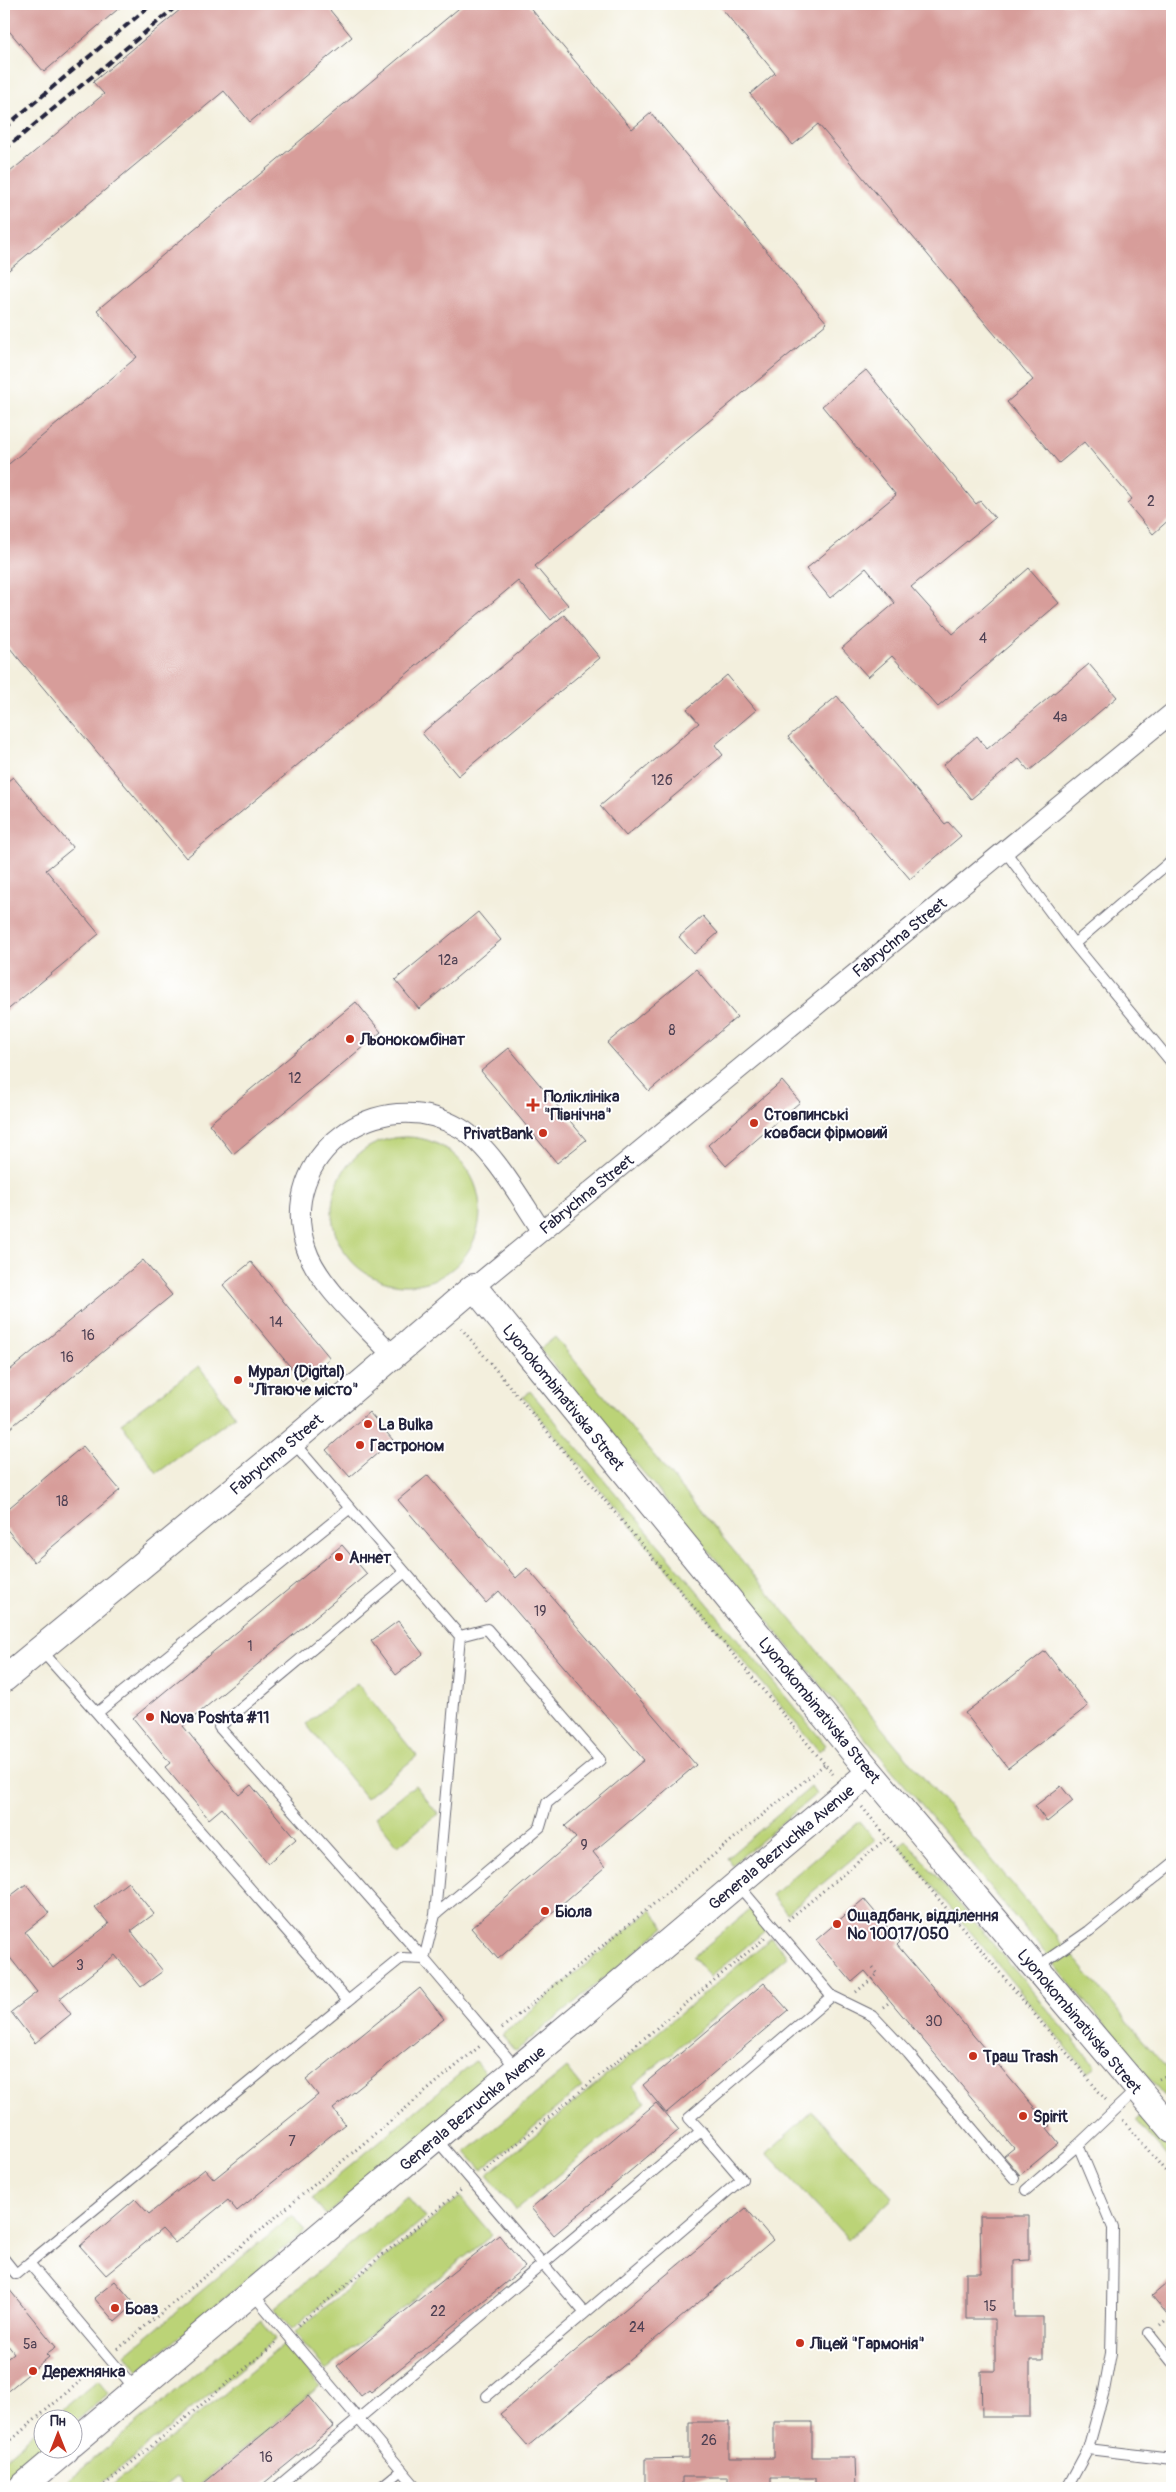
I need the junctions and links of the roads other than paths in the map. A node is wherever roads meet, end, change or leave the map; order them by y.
1 (1172, 713) edge
2 (1005, 851) junction
3 (1172, 860) edge
4 (1074, 944) junction
5 (1172, 1062) edge
6 (542, 1231) junction
7 (474, 1287) junction
8 (393, 1356) junction
9 (293, 1442) junction
10 (350, 1508) junction
11 (405, 1572) junction
12 (460, 1636) junction
13 (41, 1649) junction
14 (4, 1679) edge
15 (97, 1713) junction
16 (870, 1772) junction
17 (1172, 1864) edge
18 (737, 1884) junction
19 (435, 1915) junction
20 (424, 1959) junction
21 (1036, 1968) junction
22 (832, 1996) junction
23 (348, 2001) junction
24 (518, 2070) junction
25 (1138, 2088) junction
26 (1172, 2129) edge
27 (701, 2131) junction
28 (435, 2139) junction
29 (1078, 2145) junction
30 (1014, 2178) dead end
31 (1026, 2190) dead end
32 (4, 2260) edge
33 (29, 2263) junction
34 (543, 2264) junction
35 (252, 2293) junction
36 (584, 2313) junction
37 (1149, 2333) dead end
38 (1172, 2362) edge
39 (137, 2390) junction
40 (488, 2396) dead end
41 (359, 2420) junction
42 (82, 2436) edge
43 (1088, 2449) junction
44 (1172, 2459) edge
45 (54, 2460) edge
46 (402, 2470) junction
47 (21, 2488) edge
48 (276, 2488) edge
49 (380, 2488) edge
50 (417, 2488) edge
51 (1067, 2488) edge

1 - 2 street, Fabrychna Street
2 - 4 lane
2 - 6 street, Fabrychna Street
3 - 4 lane
4 - 5 lane
6 - 7 street, Fabrychna Street
6 - 8 street
7 - 8 main road, Fabrychna Street
7 - 16 main road, Lyonokombinativska Street
8 - 9 main road, Fabrychna Street
9 - 10 lane
9 - 13 main road, Fabrychna Street
10 - 11 lane
10 - 15 lane
11 - 12 lane
11 - 20 lane
12 - 19 lane
12 - 19 lane
13 - 14 main road, Fabrychna Street
13 - 15 lane
15 - 23 lane
16 - 18 main road, Generala Bezruchka Avenue
16 - 21 main road, Lyonokombinativska Street
17 - 21 lane
18 - 22 lane
18 - 24 main road, Generala Bezruchka Avenue
19 - 20 lane
20 - 23 lane
20 - 24 lane
21 - 25 main road, Lyonokombinativska Street
22 - 27 lane
22 - 30 lane
23 - 33 lane
24 - 28 main road, Generala Bezruchka Avenue
25 - 26 main road, Lyonokombinativska Street
25 - 29 lane
27 - 34 lane
27 - 36 lane
28 - 34 lane
28 - 35 main road, Generala Bezruchka Avenue
29 - 31 lane
29 - 43 lane
32 - 33 lane
33 - 39 lane
34 - 36 lane
34 - 41 lane
35 - 39 main road, Generala Bezruchka Avenue
35 - 41 lane
36 - 40 lane
37 - 38 lane
39 - 42 main road, Generala Bezruchka Avenue
41 - 46 lane
41 - 48 lane
43 - 44 lane
43 - 51 lane
45 - 47 main road
46 - 49 lane
46 - 50 lane

